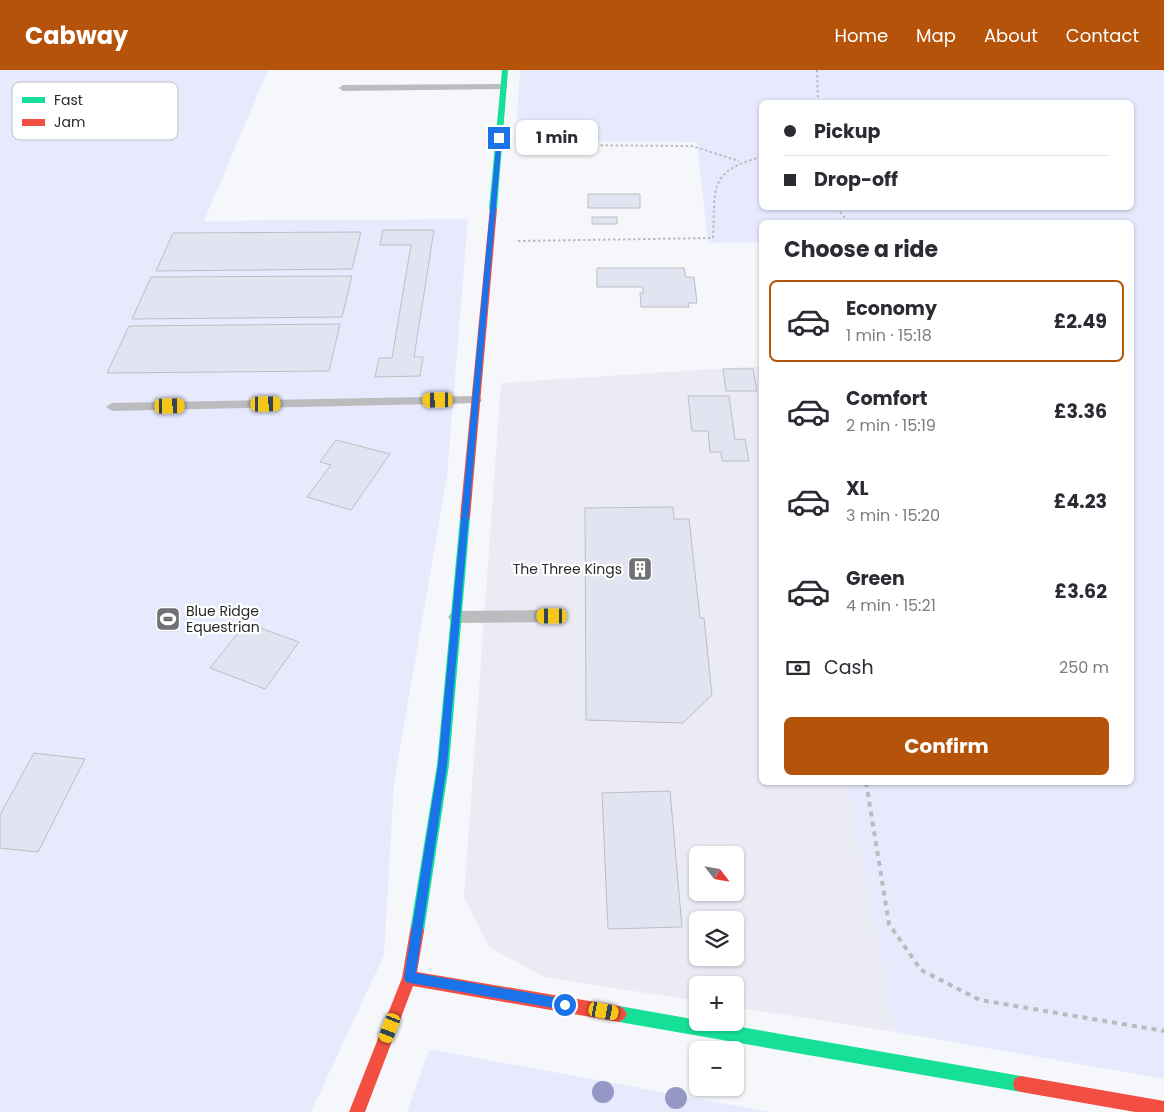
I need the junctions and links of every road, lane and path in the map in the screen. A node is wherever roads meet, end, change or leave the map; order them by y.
1 (505, 70) edge
2 (817, 70) edge
3 (504, 87) junction
4 (344, 88) dead end
5 (818, 100) edge
6 (499, 138) junction
7 (759, 157) edge
8 (740, 162) junction
9 (839, 210) edge
10 (846, 220) edge
11 (490, 241) junction
12 (476, 400) junction
13 (112, 407) dead end
14 (552, 616) dead end
15 (456, 617) junction
16 (866, 785) edge
17 (410, 978) junction
18 (1164, 1032) edge
19 (1164, 1110) edge
20 (357, 1112) edge

1 - 3 street
2 - 5 path
3 - 4 lane
3 - 6 street
6 - 8 path
6 - 11 street
7 - 8 path
8 - 11 path
9 - 10 path
11 - 12 street
12 - 13 lane
12 - 15 street
14 - 15 lane
15 - 17 street
16 - 18 path
17 - 19 street
17 - 20 street

